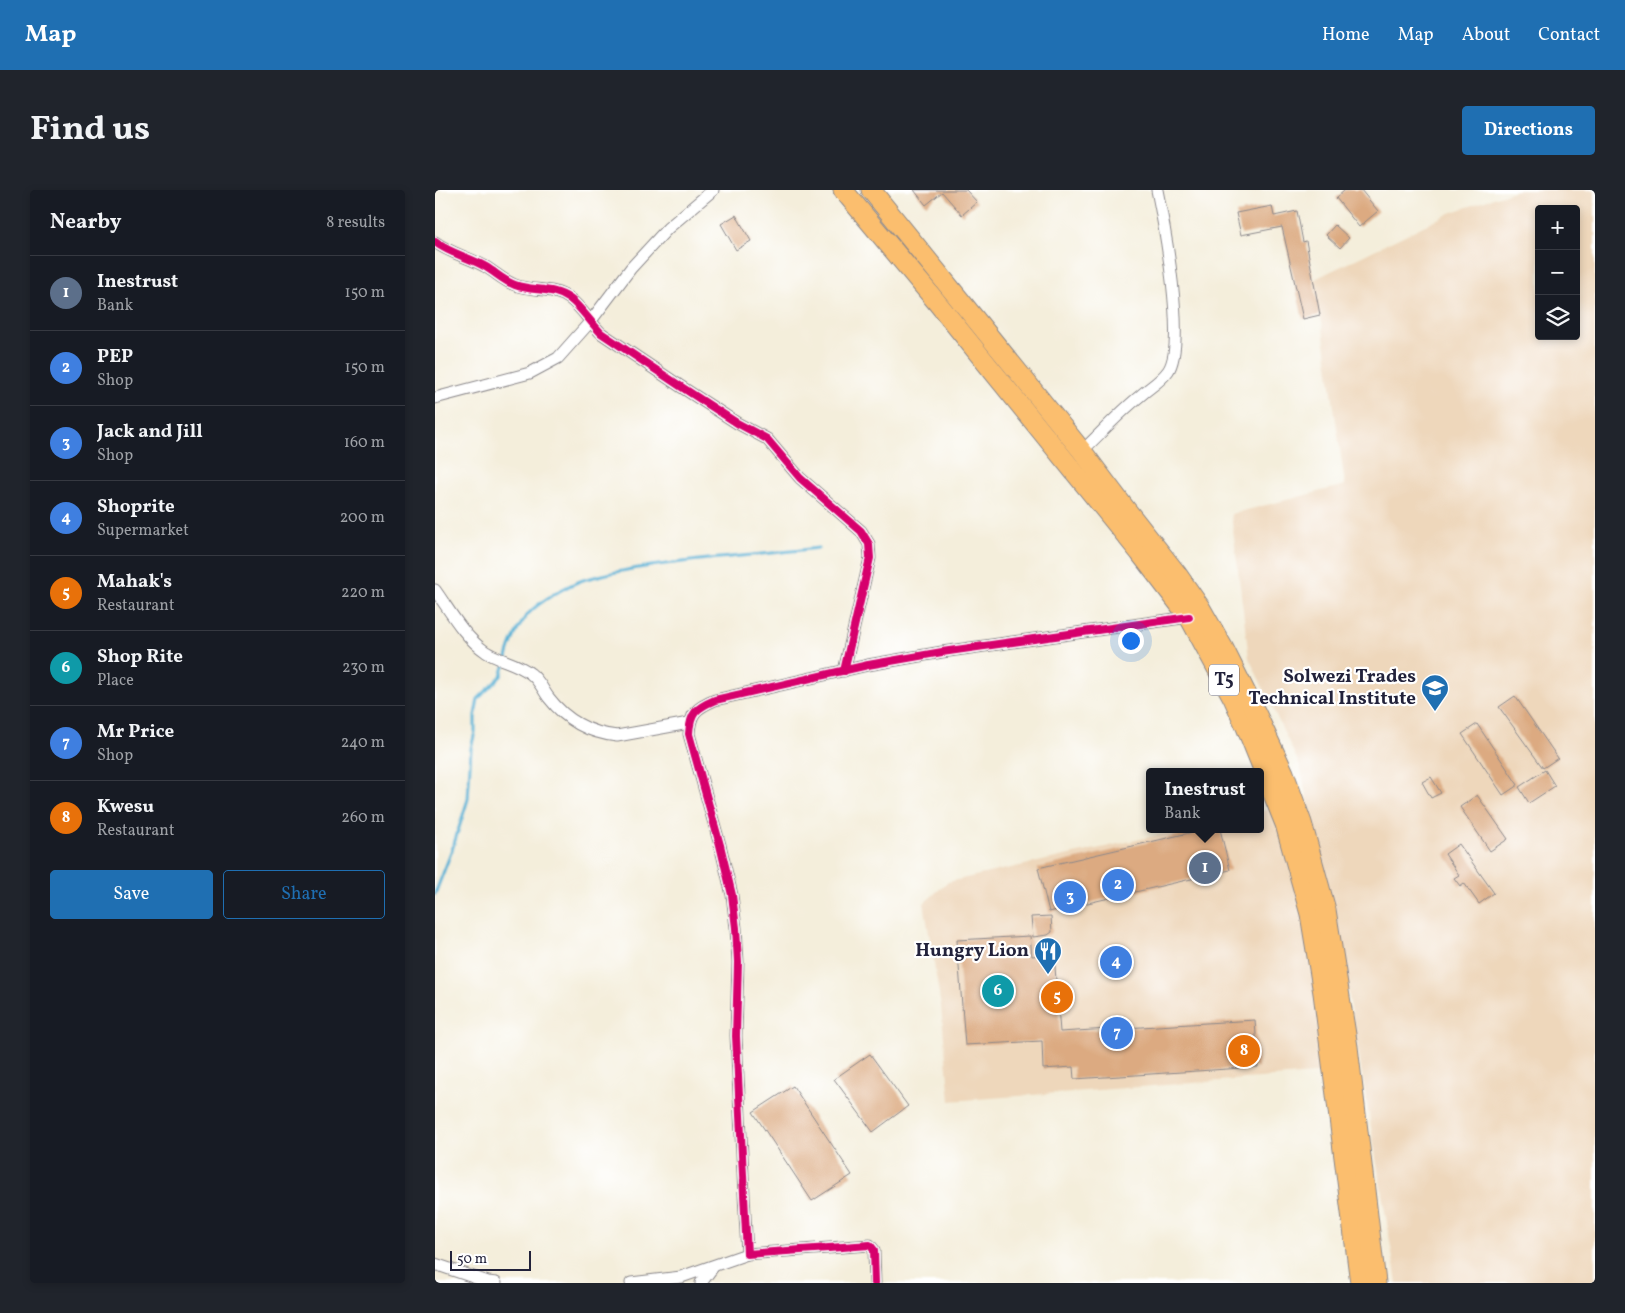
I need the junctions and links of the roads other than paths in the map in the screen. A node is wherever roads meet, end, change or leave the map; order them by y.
1 (713, 190) edge
2 (843, 190) edge
3 (1157, 190) edge
4 (877, 192) edge
5 (435, 242) edge
6 (590, 322) junction
7 (435, 398) edge
8 (1081, 451) junction
9 (435, 590) edge
10 (1189, 617) junction
11 (844, 671) junction
12 (689, 723) junction
13 (1262, 768) edge
14 (1264, 772) edge
15 (747, 1254) junction
16 (435, 1264) edge
17 (713, 1267) junction
18 (491, 1283) edge
19 (631, 1283) edge
20 (701, 1283) edge
21 (875, 1283) edge
22 (1360, 1283) edge
23 (1376, 1283) edge

1 - 6 street
2 - 10 highway, T5
3 - 8 street
4 - 8 highway, T5
5 - 6 street
6 - 7 street
6 - 11 street
8 - 23 highway, T5
9 - 12 street
10 - 11 street
10 - 13 highway, T5
11 - 12 street
12 - 15 street
14 - 22 highway, T5
15 - 17 street
15 - 21 street
16 - 18 street
17 - 19 street
17 - 20 street

